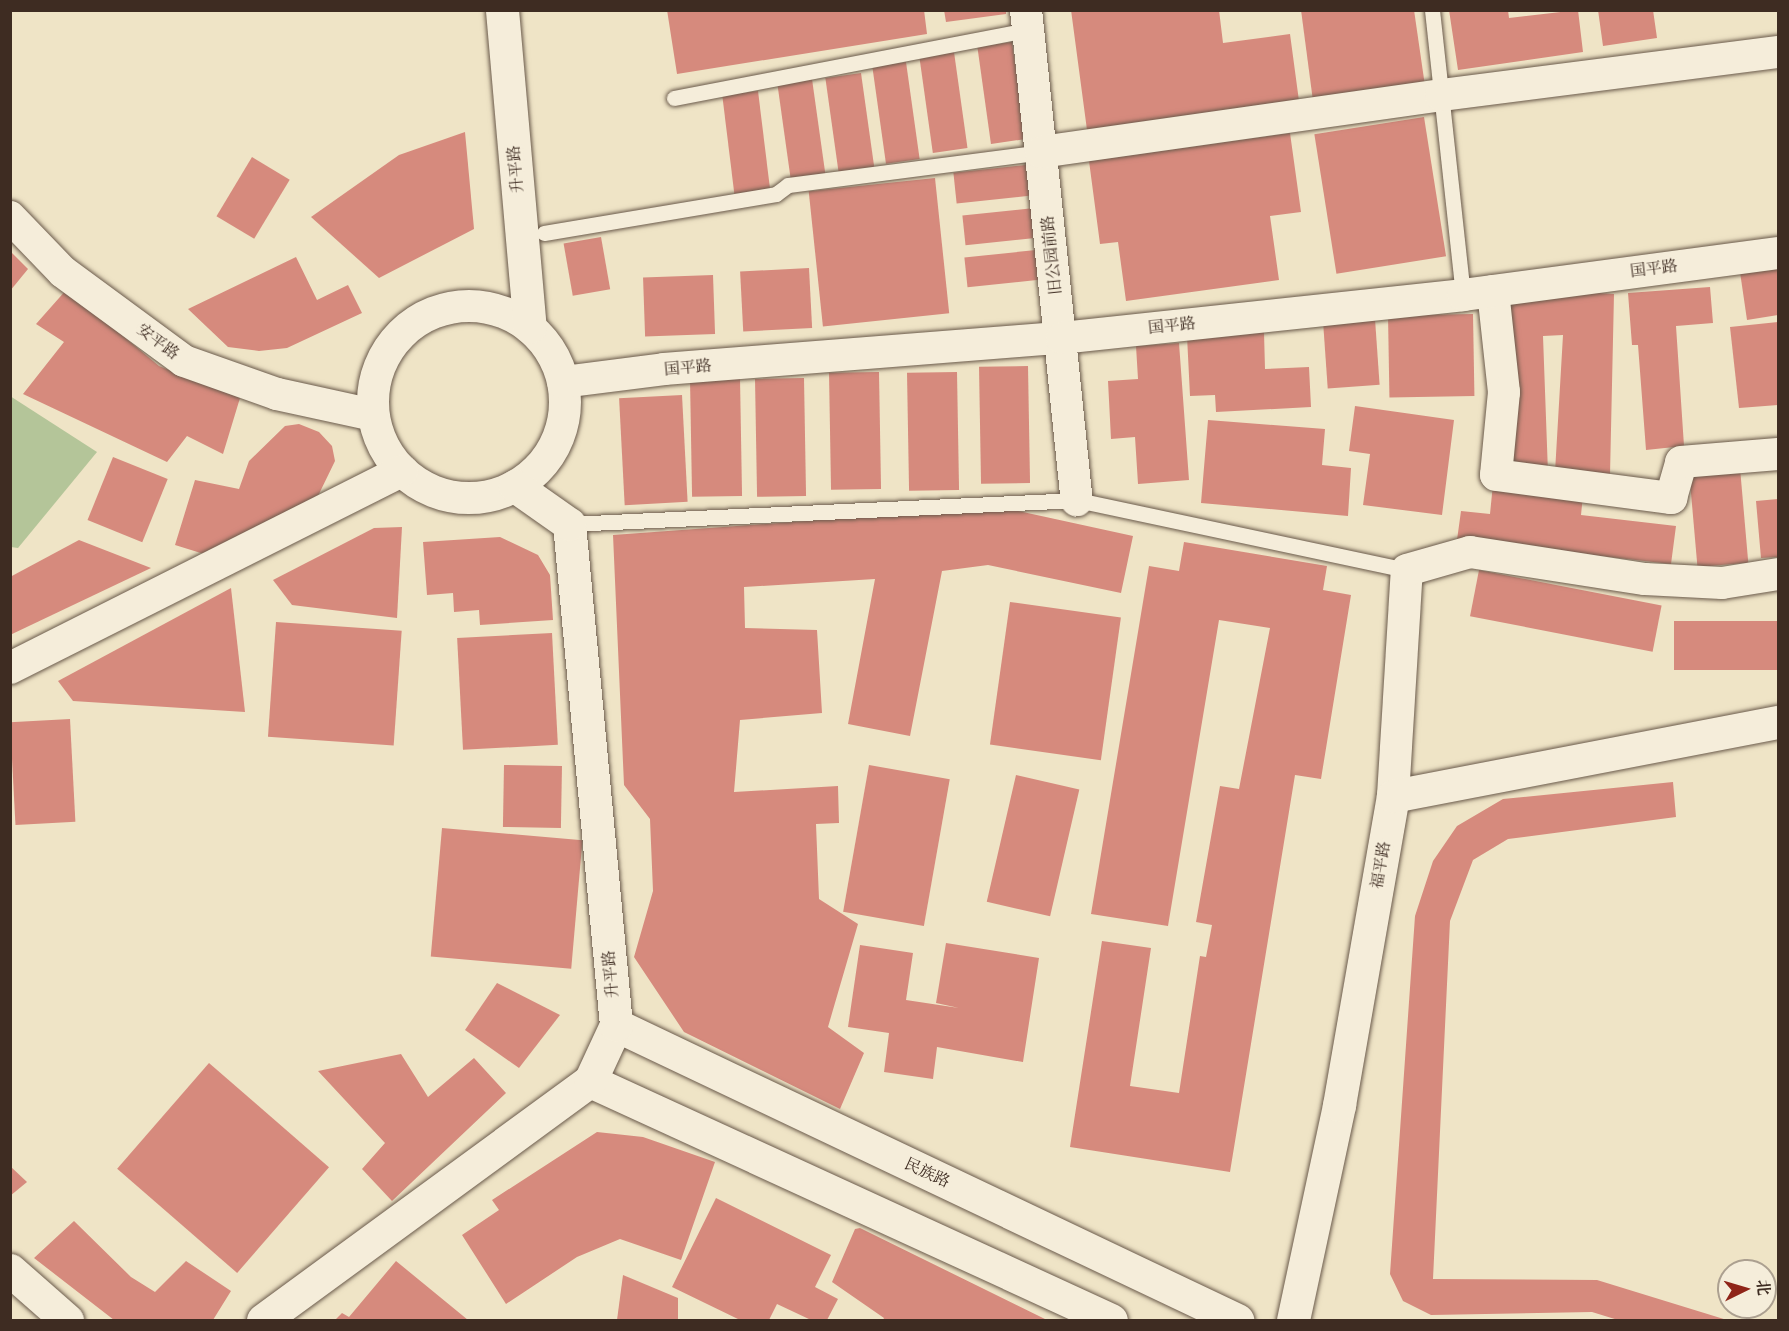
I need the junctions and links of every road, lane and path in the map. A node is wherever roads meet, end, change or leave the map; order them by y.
1 (502, 10) edge
2 (1432, 10) edge
3 (1027, 20) edge
4 (1779, 52) edge
5 (1441, 95) junction
6 (674, 98) dead end
7 (1041, 152) junction
8 (10, 217) edge
9 (544, 233) dead end
10 (1779, 253) edge
11 (1478, 293) junction
12 (530, 327) junction
13 (1062, 338) junction
14 (563, 382) junction
15 (374, 415) junction
16 (1779, 454) edge
17 (402, 471) junction
18 (515, 486) junction
19 (1077, 500) junction
20 (569, 524) junction
21 (1407, 570) junction
22 (1779, 574) edge
23 (10, 668) edge
24 (1779, 722) edge
25 (1393, 796) junction
26 (616, 1025) junction
27 (590, 1081) junction
28 (10, 1270) edge
29 (67, 1320) edge
30 (263, 1320) edge
31 (1112, 1320) edge
32 (1237, 1320) edge
33 (1293, 1320) edge

1 - 12 street, 升平路
2 - 5 lane
3 - 6 lane
3 - 7 street, 旧公园前路
4 - 5 street
5 - 7 street
5 - 11 lane
7 - 9 lane
7 - 13 street, 旧公园前路
8 - 15 street, 安平路
10 - 11 street, 国平路
11 - 13 street, 国平路
11 - 16 street
12 - 14 street
12 - 15 street
13 - 14 street, 国平路
13 - 19 street, 旧公园前路
14 - 18 street
15 - 17 street
17 - 18 street
17 - 23 street
18 - 20 street
19 - 20 lane
19 - 21 lane
20 - 26 street, 升平路
21 - 22 street
21 - 25 street
24 - 25 street
25 - 33 street, 福平路
26 - 27 street
26 - 32 street, 民族路
27 - 30 street
27 - 31 street
28 - 29 street

